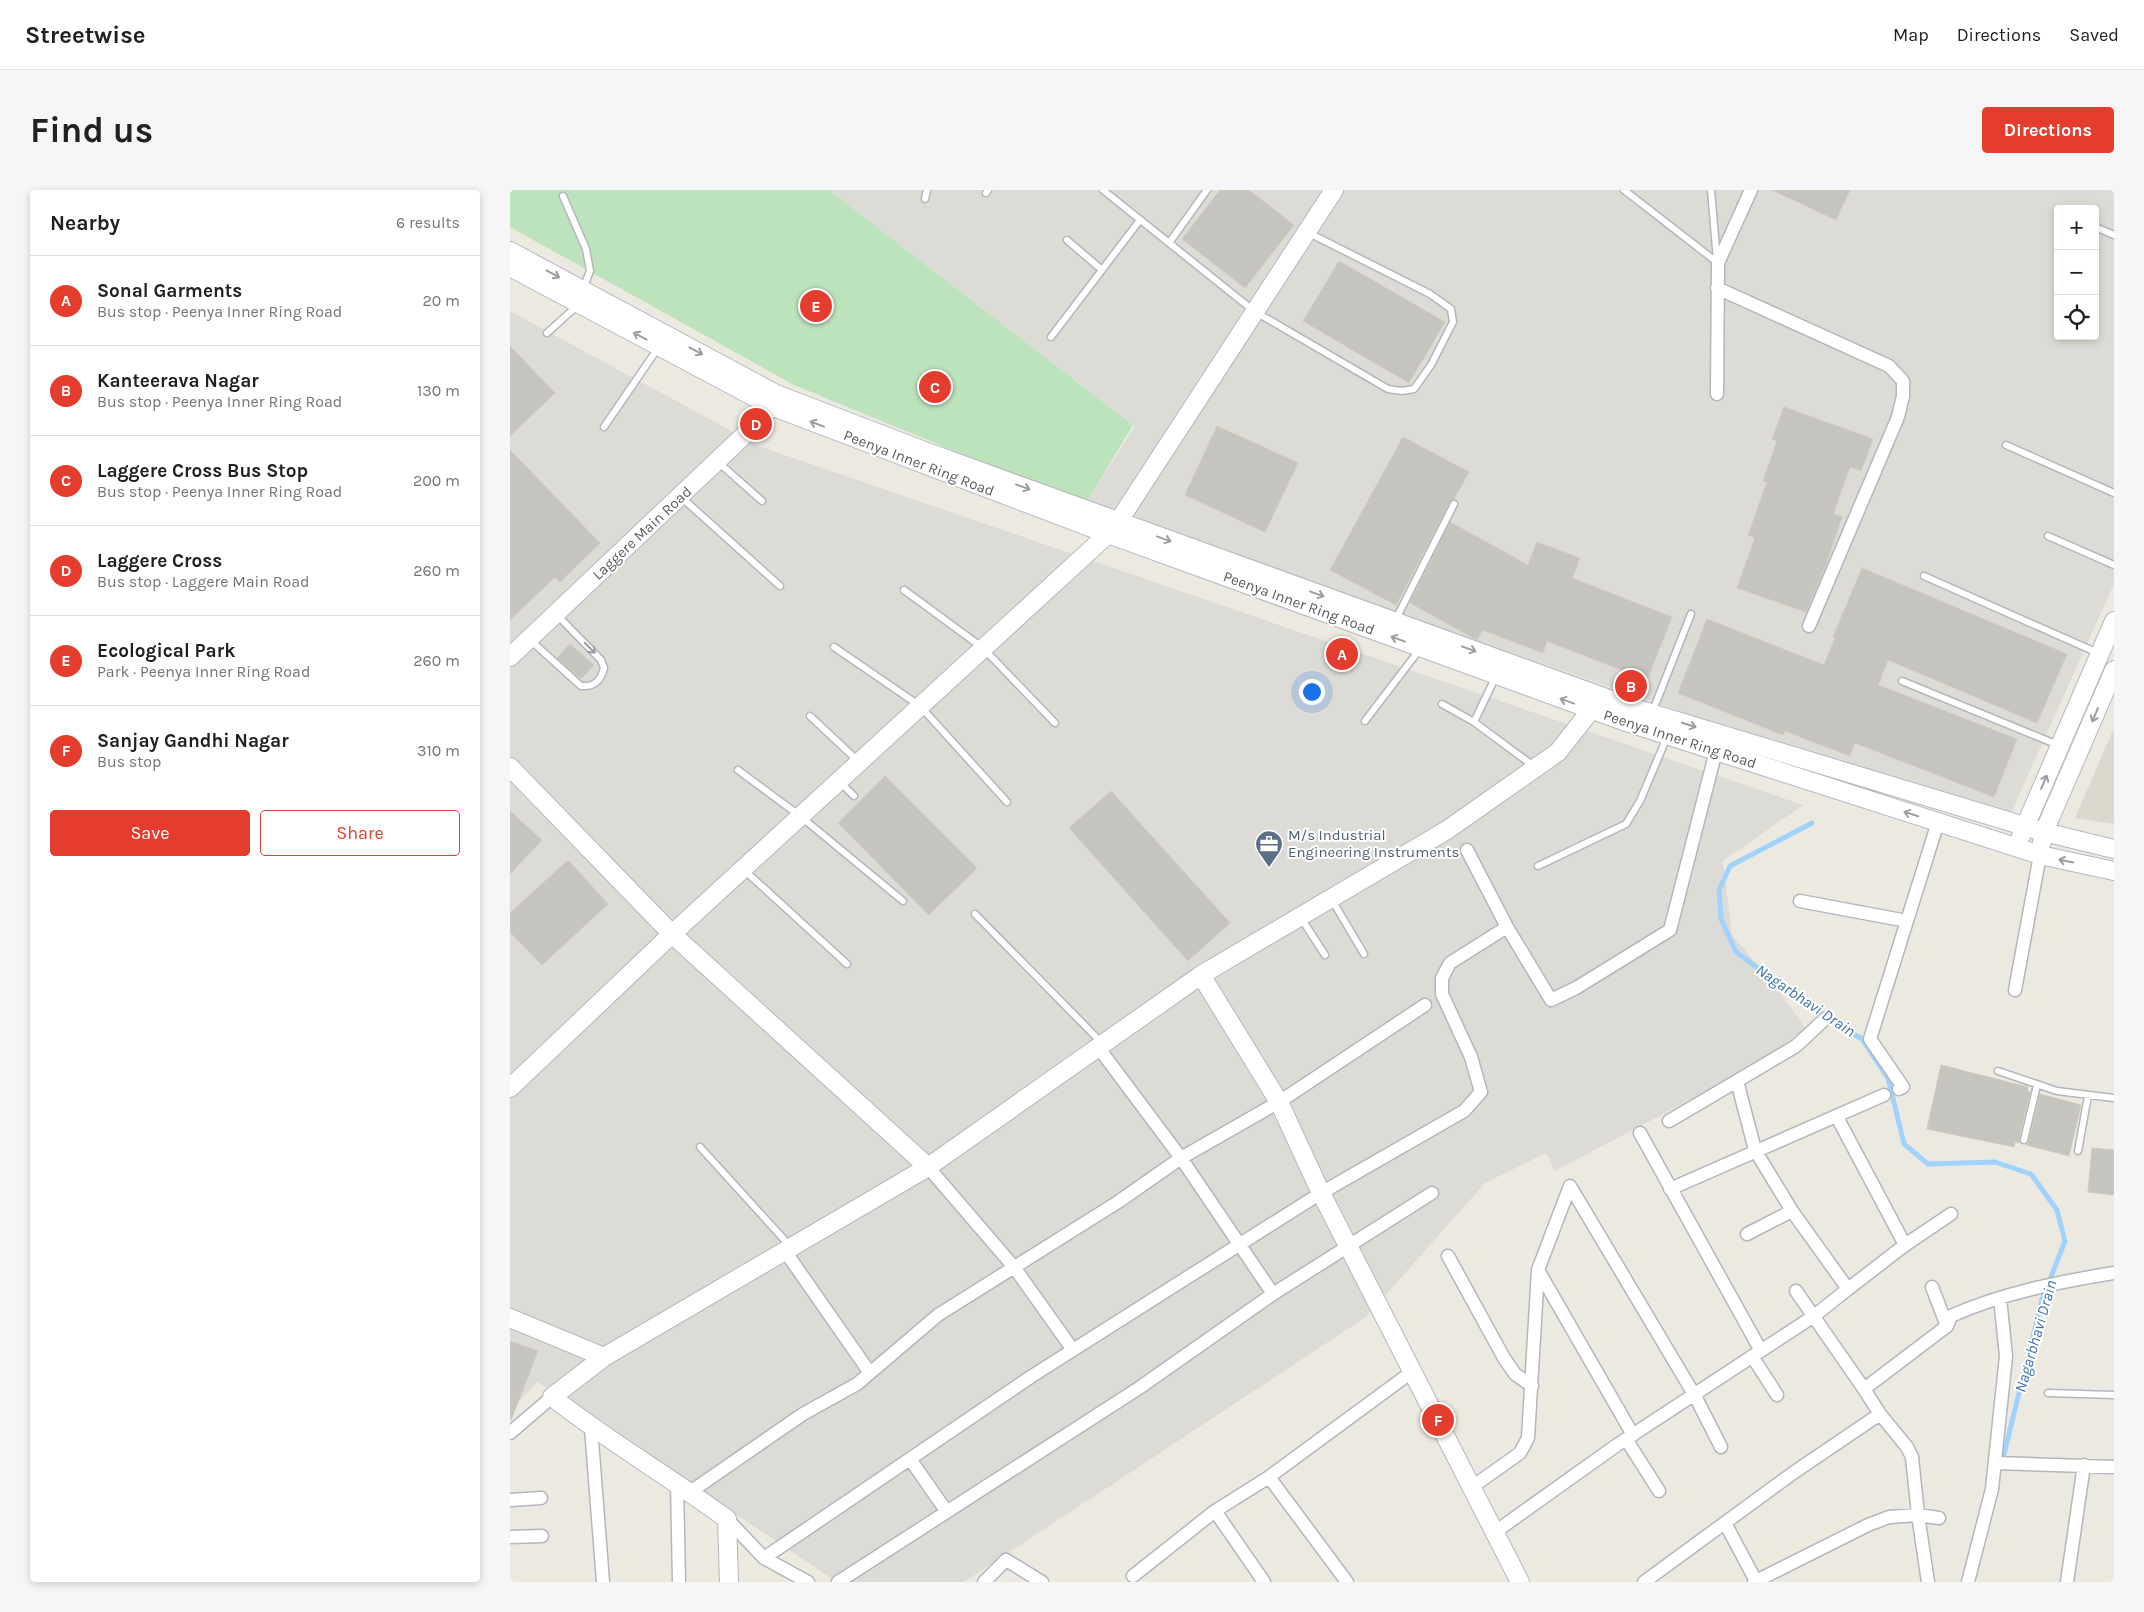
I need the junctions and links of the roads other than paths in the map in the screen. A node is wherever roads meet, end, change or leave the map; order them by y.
1 (927, 190) edge
2 (1104, 190) edge
3 (1207, 190) edge
4 (1334, 190) edge
5 (1624, 190) edge
6 (1711, 190) edge
7 (1751, 190) edge
8 (563, 196) dead end
9 (925, 199) dead end
10 (1140, 220) junction
11 (2099, 228) edge
12 (1306, 232) junction
13 (2114, 235) edge
14 (1068, 240) dead end
15 (1169, 243) junction
16 (510, 250) edge
17 (1718, 263) junction
18 (510, 268) edge
19 (1102, 270) junction
20 (1717, 288) junction
21 (580, 297) junction
22 (1254, 311) junction
23 (547, 334) dead end
24 (1052, 337) dead end
25 (659, 347) junction
26 (1717, 394) dead end
27 (773, 400) junction
28 (604, 427) dead end
29 (2006, 445) dead end
30 (717, 461) junction
31 (2114, 493) edge
32 (680, 496) junction
33 (762, 501) dead end
34 (1454, 504) dead end
35 (1113, 528) junction
36 (2048, 536) dead end
37 (2114, 565) edge
38 (1924, 576) dead end
39 (780, 586) dead end
40 (904, 590) dead end
41 (556, 614) junction
42 (1691, 614) dead end
43 (2114, 621) edge
44 (1394, 622) junction
45 (1810, 626) dead end
46 (529, 639) junction
47 (834, 647) dead end
48 (983, 648) junction
49 (1421, 648) junction
50 (2099, 653) junction
51 (510, 657) edge
52 (2114, 670) edge
53 (1497, 675) junction
54 (1902, 681) dead end
55 (1594, 702) junction
56 (1442, 704) dead end
57 (920, 706) junction
58 (1652, 714) junction
59 (810, 716) dead end
60 (1365, 721) dead end
61 (1054, 722) dead end
62 (1474, 722) junction
63 (1667, 736) junction
64 (2059, 746) junction
65 (1716, 751) junction
66 (859, 762) junction
67 (510, 767) edge
68 (1536, 768) junction
69 (738, 770) dead end
70 (839, 781) junction
71 (854, 796) dead end
72 (1007, 802) dead end
73 (800, 816) junction
74 (1938, 822) junction
75 (2025, 827) junction
76 (2044, 832) junction
77 (2017, 848) junction
78 (2114, 849) edge
79 (1467, 850) dead end
80 (2040, 855) junction
81 (1538, 866) dead end
82 (743, 869) junction
83 (2114, 871) edge
84 (1331, 898) junction
85 (903, 901) dead end
86 (1800, 901) dead end
87 (975, 914) dead end
88 (1300, 917) junction
89 (1907, 921) junction
90 (1507, 927) junction
91 (672, 934) junction
92 (1364, 954) dead end
93 (1325, 955) dead end
94 (847, 964) dead end
95 (1201, 975) junction
96 (2015, 990) dead end
97 (1425, 1005) dead end
98 (1826, 1018) dead end
99 (1100, 1046) junction
100 (1998, 1072) dead end
101 (1736, 1081) junction
102 (2037, 1085) junction
103 (510, 1088) edge
104 (1899, 1089) joint
105 (1884, 1096) joint
106 (2088, 1096) junction
107 (2114, 1098) edge
108 (1278, 1102) junction
109 (1837, 1117) junction
110 (1668, 1120) dead end
111 (1640, 1134) dead end
112 (2024, 1140) dead end
113 (700, 1147) dead end
114 (1755, 1150) junction
115 (2078, 1151) dead end
116 (1181, 1158) junction
117 (928, 1167) junction
118 (1670, 1189) junction
119 (1322, 1193) junction
120 (1432, 1193) dead end
121 (1792, 1211) junction
122 (1951, 1214) dead end
123 (1747, 1234) dead end
124 (1240, 1244) junction
125 (1905, 1245) junction
126 (1349, 1246) junction
127 (788, 1249) junction
128 (1448, 1256) dead end
129 (1014, 1267) junction
130 (1538, 1270) junction
131 (2114, 1273) edge
132 (1932, 1287) dead end
133 (1848, 1288) junction
134 (1796, 1291) dead end
135 (1273, 1294) junction
136 (2000, 1298) junction
137 (1814, 1316) junction
138 (510, 1318) edge
139 (1946, 1326) junction
140 (1073, 1350) junction
141 (1756, 1353) junction
142 (604, 1357) junction
143 (1413, 1371) junction
144 (870, 1373) junction
145 (1532, 1386) junction
146 (1864, 1388) junction
147 (2048, 1393) dead end
148 (1777, 1395) dead end
149 (2114, 1395) edge
150 (1695, 1396) junction
151 (552, 1398) junction
152 (1880, 1414) junction
153 (591, 1428) junction
154 (510, 1433) edge
155 (1629, 1437) junction
156 (1721, 1446) dead end
157 (910, 1459) junction
158 (1995, 1463) junction
159 (2084, 1465) junction
160 (2114, 1466) edge
161 (1269, 1477) junction
162 (1472, 1487) junction
163 (683, 1488) junction
164 (1659, 1491) dead end
165 (541, 1498) dead end
166 (510, 1500) edge
167 (1215, 1511) junction
168 (948, 1512) junction
169 (1918, 1515) junction
170 (1939, 1518) dead end
171 (727, 1519) junction
172 (1725, 1523) junction
173 (1495, 1532) junction
174 (542, 1536) dead end
175 (510, 1537) edge
176 (764, 1558) junction
177 (1133, 1576) dead end
178 (794, 1578) edge
179 (1261, 1581) edge
180 (1755, 1581) edge
181 (603, 1582) edge
182 (679, 1582) edge
183 (729, 1582) edge
184 (808, 1582) edge
185 (838, 1582) edge
186 (984, 1582) edge
187 (1042, 1582) edge
188 (1347, 1582) edge
189 (1520, 1582) edge
190 (1644, 1582) edge
191 (1928, 1582) edge
192 (1968, 1582) edge
193 (2067, 1582) edge

1 - 9 lane
2 - 10 lane
3 - 15 lane
4 - 12 street
5 - 17 lane
6 - 17 lane
7 - 17 street
8 - 21 lane
10 - 15 lane
10 - 19 lane
11 - 13 lane
12 - 22 street
12 - 22 lane
14 - 19 lane
15 - 22 lane
16 -> 21 street, Peenya Inner Ring Road
17 - 20 street
18 - 21 street, Peenya Inner Ring Road
19 - 24 lane
20 - 26 street
20 - 45 street
21 - 23 lane
25 -> 21 street, Peenya Inner Ring Road
21 -> 27 street, Peenya Inner Ring Road
22 - 35 street
25 - 27 street, Peenya Inner Ring Road
25 - 28 lane
27 - 30 street, Laggere Main Road
27 - 35 street, Peenya Inner Ring Road
29 - 31 lane
30 - 32 street, Laggere Main Road
30 - 33 lane
32 - 39 lane
32 - 41 street, Laggere Main Road
34 - 44 lane
35 -> 44 street, Peenya Inner Ring Road
35 - 48 street
49 -> 35 street, Peenya Inner Ring Road
36 - 37 lane
38 - 50 lane
40 - 48 lane
41 - 46 street, Laggere Main Road
41 -> 46 lane
42 - 58 lane
43 - 50 street
44 -> 55 street, Peenya Inner Ring Road
46 - 51 street, Laggere Main Road
47 - 57 lane
48 - 57 street
48 - 61 lane
49 - 53 street, Peenya Inner Ring Road
49 - 60 lane
50 - 64 street
52 -> 76 street
55 -> 53 street, Peenya Inner Ring Road
53 - 62 lane
54 - 64 lane
55 - 58 street, Peenya Inner Ring Road
55 - 63 street, Peenya Inner Ring Road
55 - 68 street
56 - 62 lane
57 - 66 street
57 - 72 lane
58 -> 75 street, Peenya Inner Ring Road
59 - 66 lane
62 - 68 lane
63 - 65 street, Peenya Inner Ring Road
63 - 81 lane
75 -> 64 street
74 -> 65 street, Peenya Inner Ring Road
65 - 90 street
66 - 70 street
67 - 91 street
68 - 84 street
69 - 73 lane
70 - 71 lane
70 - 73 street
73 - 82 street
73 - 85 lane
74 - 77 street, Peenya Inner Ring Road
74 - 89 street
75 - 76 street, Peenya Inner Ring Road
75 - 77 street
76 - 78 street, Peenya Inner Ring Road
76 - 80 street
77 - 80 street, Peenya Inner Ring Road
79 - 90 street
83 -> 80 street, Peenya Inner Ring Road
80 - 96 street
82 - 91 street
82 - 94 lane
84 - 88 street
84 - 92 lane
86 - 89 street
87 - 99 lane
88 - 93 lane
88 - 95 street
89 - 104 street
90 - 119 street
91 - 103 street
91 - 117 street
95 - 99 street
95 - 108 street
97 - 108 street
98 - 101 street
99 - 116 street
99 - 117 street
100 - 102 lane
101 - 110 street
101 - 114 street
102 - 106 lane
102 - 112 lane
104 - 105 lane
105 - 109 street
106 - 107 lane
106 - 115 lane
108 - 116 street
108 - 119 street
109 - 114 street
109 - 125 street
111 - 118 street
113 - 127 lane
114 - 118 street
114 - 121 street
116 - 124 street
116 - 129 street
117 - 127 street
117 - 129 street
118 - 141 street
119 - 124 street
119 - 126 street
120 - 126 street
121 - 123 street
121 - 133 street
122 - 125 street
124 - 135 street
124 - 140 street
125 - 133 street
126 - 135 street
126 - 143 street
127 - 142 street
127 - 144 street
128 - 145 street
129 - 140 street
129 - 144 street
130 - 145 street
130 - 150 street
130 - 155 street
131 - 136 street
132 - 139 street
133 - 137 street
134 - 137 street
135 - 168 street
136 - 139 street
136 - 158 street
137 - 141 street
137 - 146 street
138 - 142 street
139 - 146 street
140 - 157 street
141 - 148 street
141 - 150 street
142 - 151 street
143 - 161 street
143 - 162 street
144 - 163 street
145 - 162 street
146 - 152 street
147 - 149 lane
150 - 155 street
150 - 156 street
151 - 153 street
151 - 154 street
152 - 169 street
152 - 172 street
153 - 163 street
153 - 181 street
155 - 164 street
155 - 173 street
157 - 168 street
157 - 176 street
158 - 159 street
158 - 192 street
159 - 160 street
159 - 193 street
161 - 167 street
161 - 188 street
162 - 173 street
163 - 171 street
163 - 182 street
165 - 166 street
167 - 177 street
167 - 179 street
168 - 185 street
169 - 170 street
169 - 180 street
169 - 191 street
171 - 176 street
171 - 183 street
172 - 180 street
172 - 190 street
173 - 189 street
174 - 175 street
176 - 178 street
178 - 184 street
186 - 187 street

